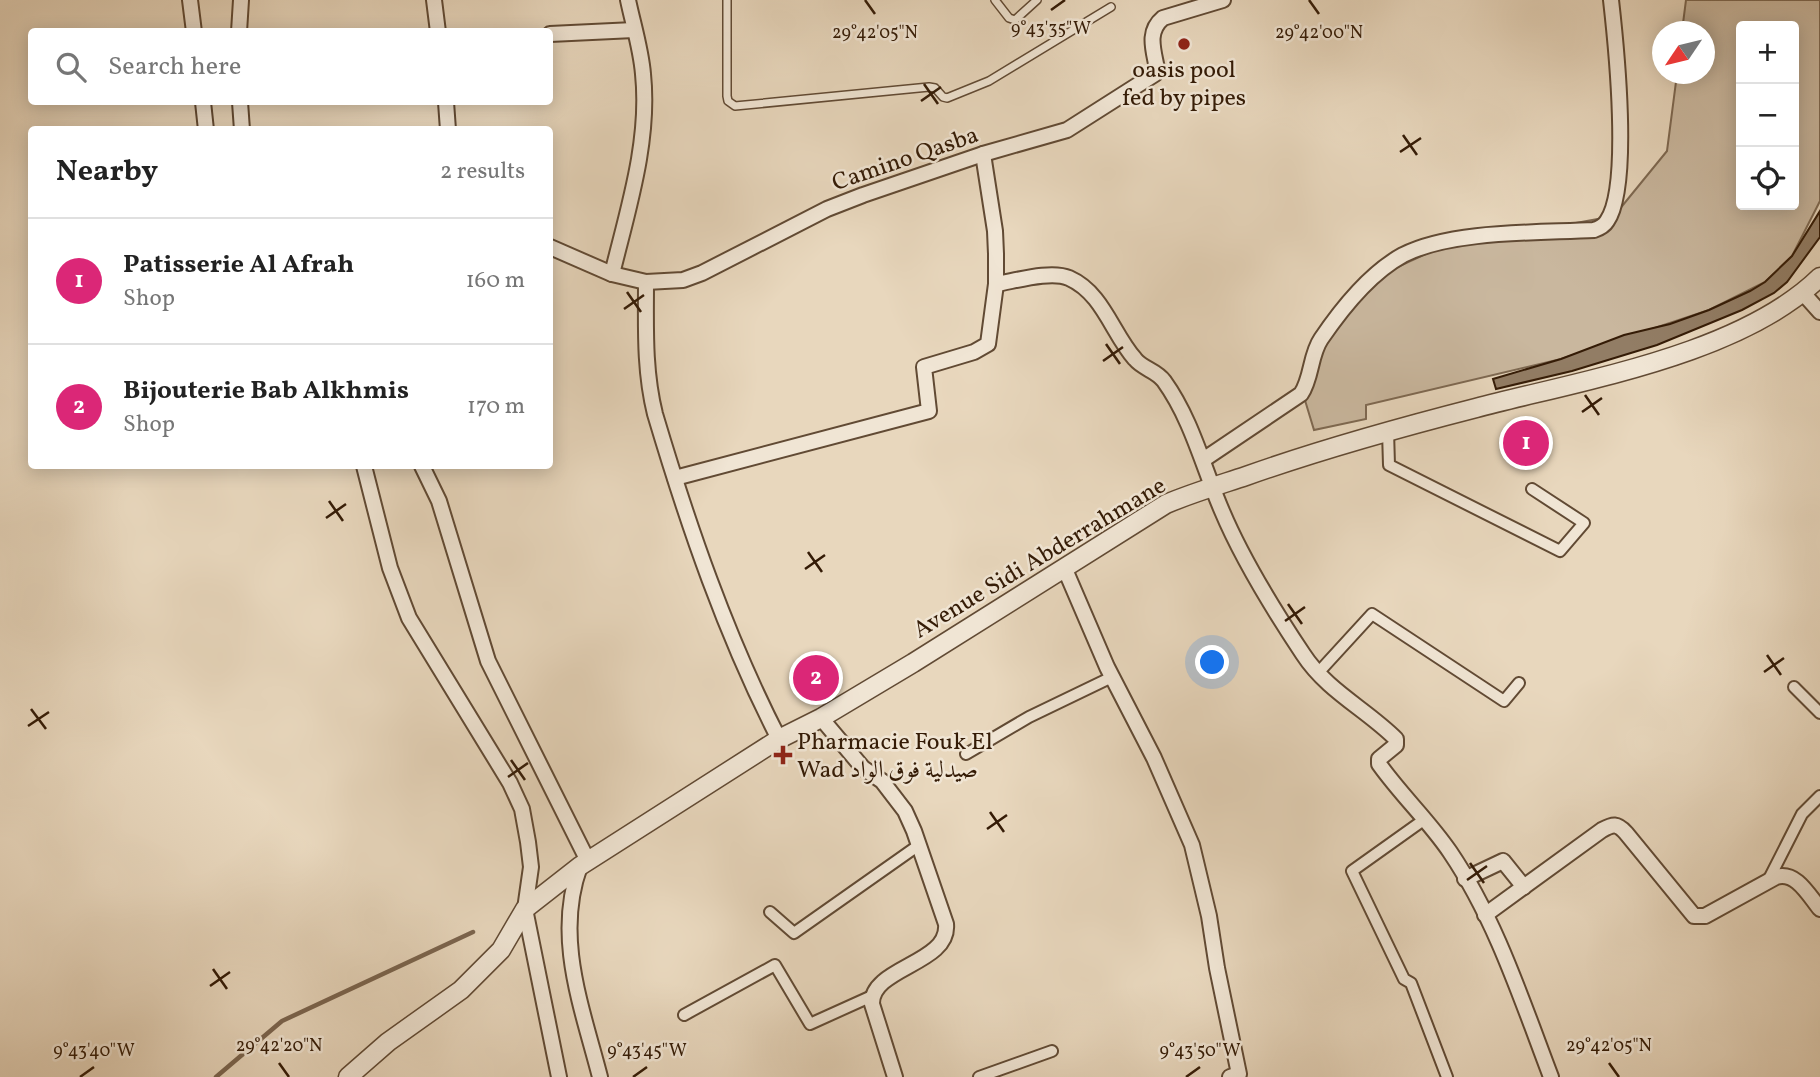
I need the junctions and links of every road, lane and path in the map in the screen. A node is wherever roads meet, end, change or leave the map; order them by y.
1 (190, 0) edge
2 (241, 0) edge
3 (434, 0) edge
4 (628, 0) edge
5 (727, 0) edge
6 (995, 0) edge
7 (1037, 0) edge
8 (1223, 0) edge
9 (1611, 0) edge
10 (1111, 7) dead end
11 (194, 28) edge
12 (239, 28) edge
13 (438, 28) edge
14 (634, 30) junction
15 (553, 34) edge
16 (203, 105) edge
17 (240, 105) edge
18 (446, 105) edge
19 (206, 126) edge
20 (242, 126) edge
21 (448, 126) edge
22 (983, 154) junction
23 (553, 248) edge
24 (612, 274) junction
25 (1820, 277) edge
26 (646, 282) junction
27 (996, 284) junction
28 (1803, 293) junction
29 (1820, 312) edge
30 (1388, 431) junction
31 (1203, 460) junction
32 (365, 469) edge
33 (424, 469) edge
34 (675, 478) junction
35 (1213, 487) junction
36 (1532, 489) dead end
37 (1063, 567) junction
38 (1317, 674) junction
39 (1112, 677) junction
40 (1519, 683) dead end
41 (1794, 687) dead end
42 (1820, 713) edge
43 (821, 718) junction
44 (779, 739) junction
45 (966, 754) dead end
46 (1820, 796) edge
47 (1425, 819) junction
48 (919, 845) junction
49 (584, 864) junction
50 (1465, 879) junction
51 (1768, 881) junction
52 (1524, 887) junction
53 (525, 909) junction
54 (1820, 909) edge
55 (770, 912) dead end
56 (1485, 915) junction
57 (872, 996) junction
58 (684, 1016) dead end
59 (1052, 1051) dead end
60 (1239, 1076) edge
61 (348, 1077) edge
62 (559, 1077) edge
63 (600, 1077) edge
64 (895, 1077) edge
65 (979, 1077) edge
66 (1447, 1077) edge
67 (1551, 1077) edge

1 - 11 street
2 - 12 street
3 - 13 street
4 - 14 street
5 - 10 lane
6 - 7 lane
8 - 22 street, Camino Qasba
9 - 31 street
14 - 15 street
14 - 24 street
16 - 19 street
17 - 20 street
18 - 21 street
22 - 26 street, Camino Qasba
22 - 27 street
23 - 24 street, Camino Qasba
24 - 26 street, Camino Qasba
25 - 28 street, Avenue Sidi Abderrahmane
26 - 34 street
27 - 31 street
27 - 34 street
28 - 29 street
28 - 30 street, Avenue Sidi Abderrahmane
30 - 35 street, Avenue Sidi Abderrahmane
30 - 36 street
31 - 35 street
32 - 53 street
33 - 49 street
34 - 44 street
35 - 37 street, Avenue Sidi Abderrahmane
35 - 38 street
37 - 39 street
37 - 43 street, Avenue Sidi Abderrahmane
38 - 40 street
38 - 47 street
39 - 45 street
39 - 60 street
41 - 42 street
43 - 44 street, Avenue Sidi Abderrahmane
43 - 48 street
44 - 49 street, Avenue Sidi Abderrahmane
46 - 51 street
47 - 50 street
47 - 66 street
48 - 55 street
48 - 57 street
49 - 53 street, Avenue Sidi Abderrahmane
49 - 63 street
50 - 52 street
50 - 56 street
51 - 52 street
51 - 54 street
52 - 56 street
53 - 61 street
53 - 62 street
56 - 67 street
57 - 58 street
57 - 64 street
59 - 65 street

